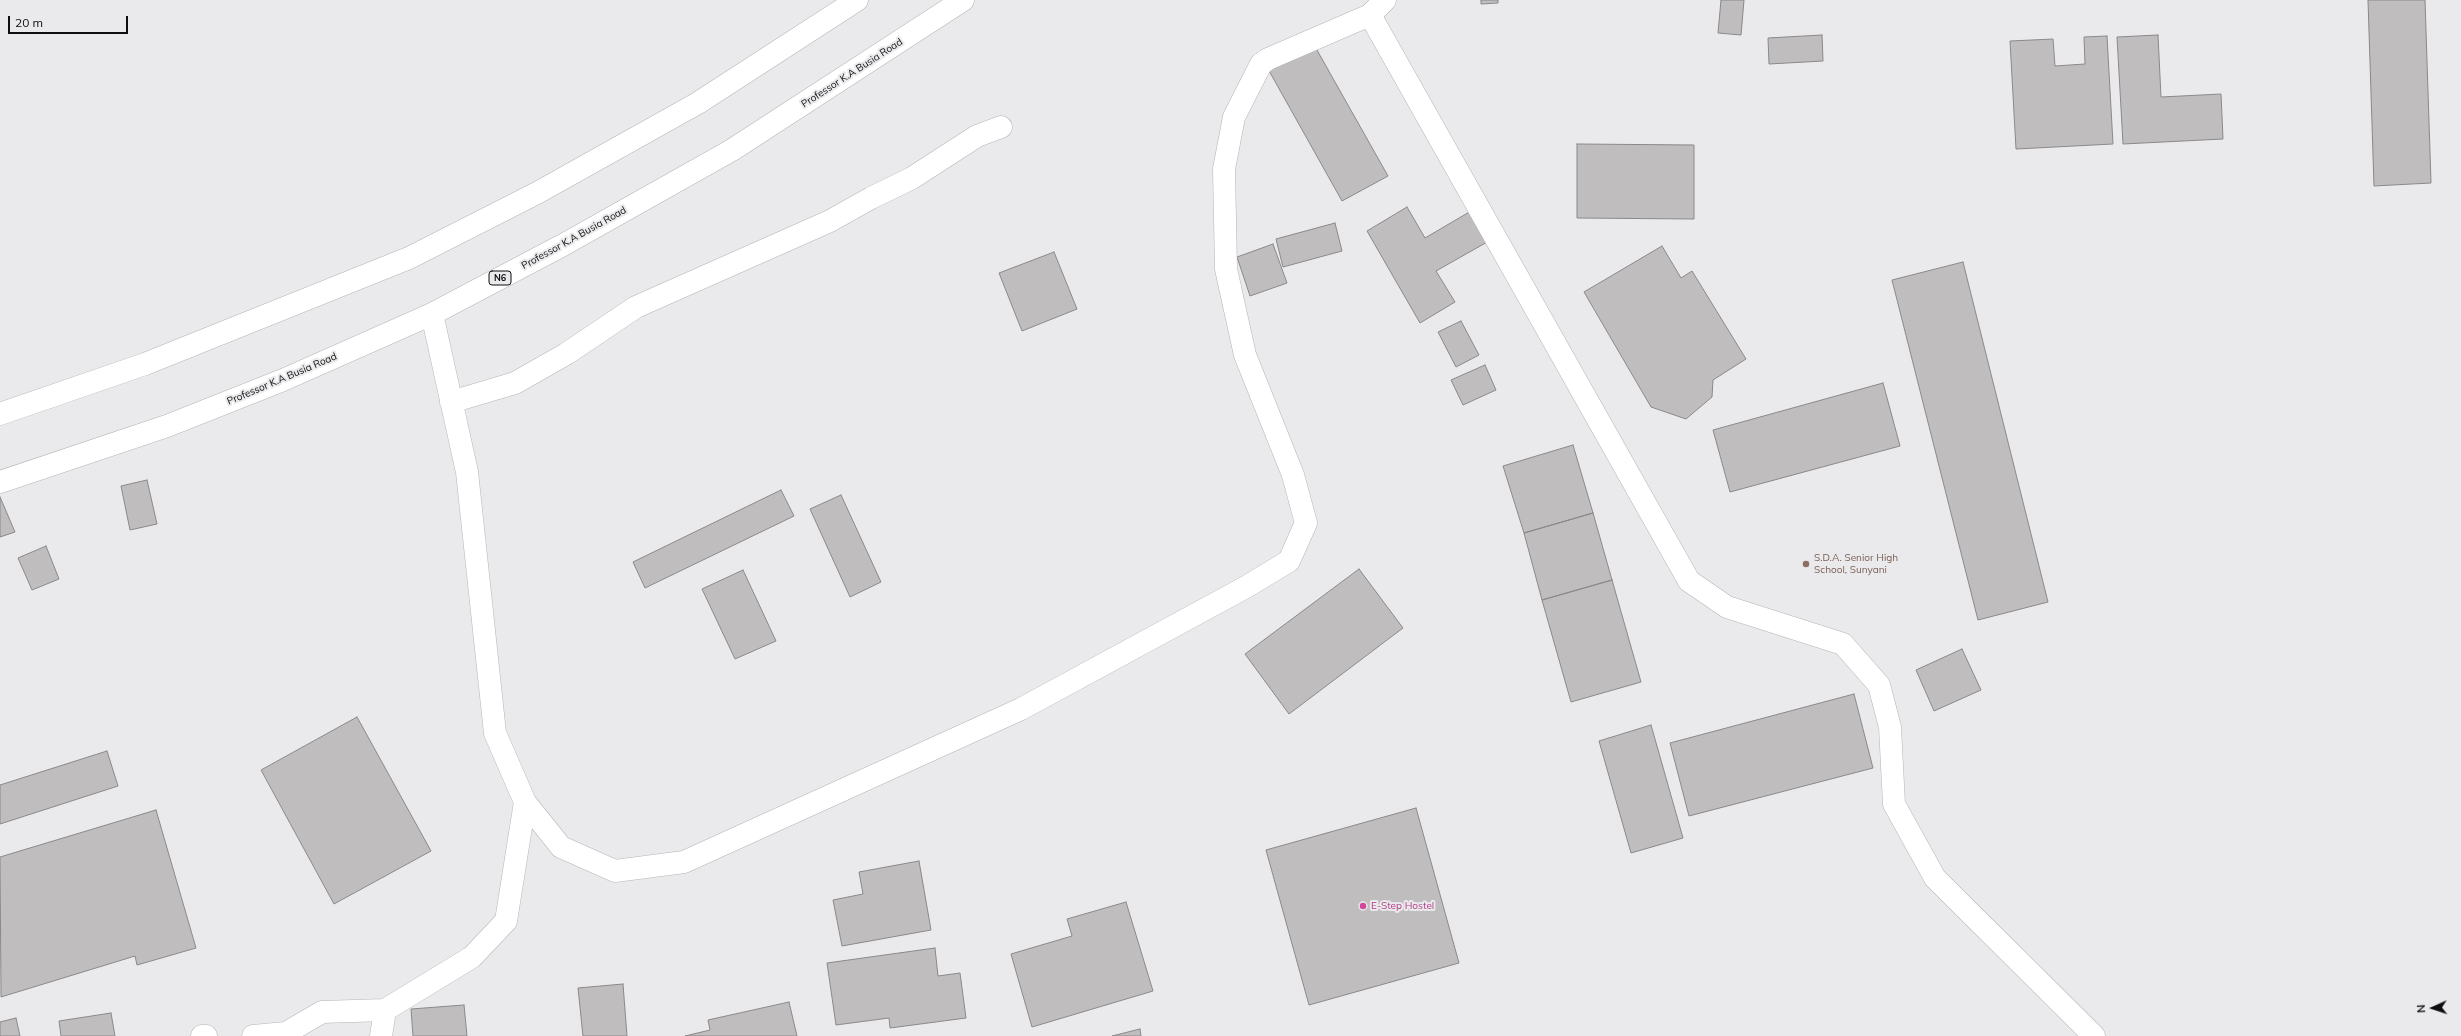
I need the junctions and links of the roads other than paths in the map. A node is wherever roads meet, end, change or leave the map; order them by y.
1 (857, 0) edge
2 (962, 0) edge
3 (1385, 0) edge
4 (1370, 15) junction
5 (1001, 127) dead end
6 (432, 314) junction
7 (451, 402) junction
8 (0, 414) edge
9 (0, 482) edge
10 (525, 802) junction
11 (385, 1010) junction
12 (202, 1036) edge
13 (206, 1036) edge
14 (253, 1036) edge
15 (381, 1036) edge
16 (2094, 1036) edge

1 - 8 street
2 - 6 street, Professor K.A Busia Road / N6
3 - 4 street
4 - 10 street
4 - 16 street
5 - 7 street
6 - 7 street
6 - 9 street, Professor K.A Busia Road / N6
7 - 10 street
10 - 11 street
11 - 14 street
11 - 15 street
12 - 13 street

